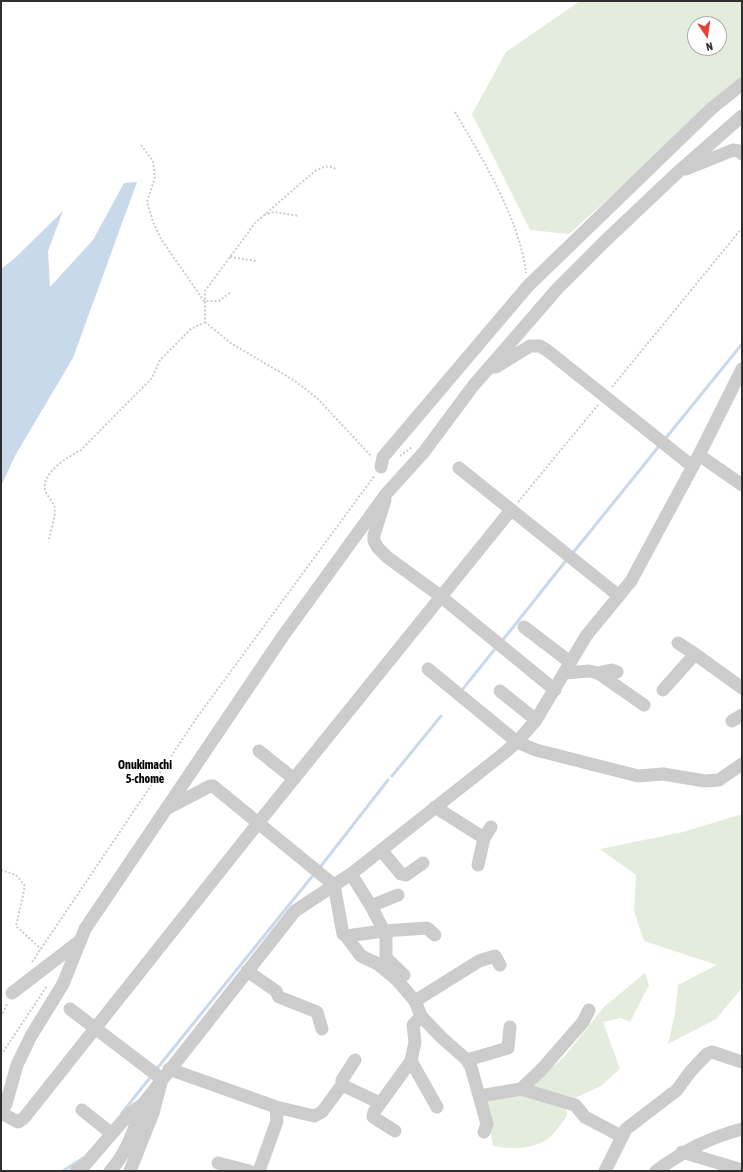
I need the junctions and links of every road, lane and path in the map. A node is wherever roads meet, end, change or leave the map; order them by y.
1 (742, 84) edge
2 (455, 112) dead end
3 (742, 116) edge
4 (141, 145) dead end
5 (742, 154) edge
6 (337, 170) dead end
7 (677, 173) junction
8 (263, 215) junction
9 (299, 216) dead end
10 (742, 228) edge
11 (230, 257) junction
12 (256, 262) dead end
13 (528, 286) junction
14 (231, 292) dead end
15 (204, 301) junction
16 (205, 322) junction
17 (488, 367) junction
18 (742, 369) edge
19 (605, 396) junction
20 (413, 446) dead end
21 (699, 455) junction
22 (398, 458) dead end
23 (692, 466) junction
24 (381, 467) junction
25 (459, 468) dead end
26 (742, 485) edge
27 (386, 494) junction
28 (511, 510) junction
29 (49, 539) dead end
30 (618, 596) junction
31 (442, 599) junction
32 (524, 627) dead end
33 (678, 643) dead end
34 (696, 654) junction
35 (567, 667) junction
36 (428, 669) dead end
37 (617, 672) dead end
38 (598, 673) junction
39 (742, 688) edge
40 (555, 690) junction
41 (663, 690) dead end
42 (500, 691) dead end
43 (644, 705) dead end
44 (536, 720) junction
45 (517, 742) junction
46 (259, 750) dead end
47 (742, 764) edge
48 (294, 779) junction
49 (435, 807) junction
50 (164, 810) junction
51 (259, 822) junction
52 (381, 850) junction
53 (422, 863) dead end
54 (478, 865) dead end
55 (1, 870) edge
56 (351, 874) junction
57 (334, 885) junction
58 (398, 895) dead end
59 (371, 906) junction
60 (384, 931) junction
61 (83, 934) junction
62 (435, 935) dead end
63 (346, 936) junction
64 (42, 949) junction
65 (500, 965) dead end
66 (29, 968) dead end
67 (247, 971) junction
68 (404, 975) dead end
69 (48, 985) dead end
70 (12, 993) joint
71 (415, 1001) junction
72 (70, 1009) dead end
73 (589, 1010) dead end
74 (420, 1016) junction
75 (1, 1017) edge
76 (510, 1027) dead end
77 (95, 1029) junction
78 (322, 1029) dead end
79 (1, 1055) edge
80 (355, 1060) dead end
81 (468, 1060) junction
82 (411, 1061) junction
83 (742, 1062) edge
84 (165, 1074) junction
85 (342, 1085) junction
86 (521, 1090) junction
87 (480, 1096) junction
88 (380, 1103) junction
89 (143, 1104) junction
90 (276, 1107) junction
91 (437, 1107) dead end
92 (82, 1110) dead end
93 (1, 1113) edge
94 (742, 1129) edge
95 (395, 1131) dead end
96 (484, 1132) dead end
97 (111, 1133) junction
98 (621, 1136) junction
99 (682, 1152) junction
100 (218, 1163) dead end
101 (740, 1170) edge
102 (76, 1171) edge
103 (110, 1171) edge
104 (131, 1171) edge
105 (249, 1171) edge
106 (259, 1171) edge
107 (605, 1171) edge
108 (656, 1171) edge

1 - 13 street
2 - 13 path
3 - 7 street
4 - 15 path
5 - 7 street
6 - 8 path
7 - 17 street
8 - 9 path
8 - 11 path
10 - 19 path
11 - 12 path
11 - 15 path
13 - 24 street
14 - 15 path
15 - 16 path
16 - 24 path
16 - 29 path
17 - 19 street
17 - 27 street
18 - 21 street
19 - 23 street
19 - 28 path
20 - 22 path
21 - 23 street
21 - 26 street
23 - 30 street
24 - 64 path
25 - 28 street
27 - 31 street
27 - 50 street
28 - 30 street
28 - 31 street
30 - 35 street
31 - 40 street
31 - 48 street
32 - 35 street
33 - 34 street
34 - 39 street
34 - 41 street
35 - 38 street
35 - 40 street
36 - 45 street
37 - 38 street
38 - 43 street
40 - 44 street
42 - 44 street
44 - 45 street
45 - 47 street
45 - 49 street
46 - 48 street
48 - 51 street
49 - 52 street
49 - 54 street
50 - 51 street
50 - 61 street
51 - 57 street
51 - 77 street
52 - 53 street
52 - 56 street
55 - 64 path
56 - 57 street
56 - 59 street
57 - 63 street
57 - 67 street
58 - 59 street
59 - 60 street
60 - 62 street
60 - 63 street
60 - 68 street
61 - 70 street
61 - 93 street
63 - 71 street
64 - 66 path
65 - 71 street
67 - 78 street
67 - 84 street
69 - 79 path
70 - 75 path
71 - 74 street
72 - 77 street
73 - 86 street
74 - 81 street
74 - 82 street
76 - 81 street
77 - 84 street
77 - 93 street
80 - 85 street
81 - 87 street
82 - 88 street
82 - 91 street
83 - 98 street
84 - 89 street
84 - 90 street
84 - 104 street
85 - 88 street
85 - 90 street
86 - 87 street
86 - 98 street
87 - 96 street
88 - 95 street
89 - 97 street
89 - 103 street
90 - 106 street
92 - 97 street
94 - 99 street
97 - 102 street
98 - 107 street
99 - 101 street
99 - 108 street
100 - 105 street

